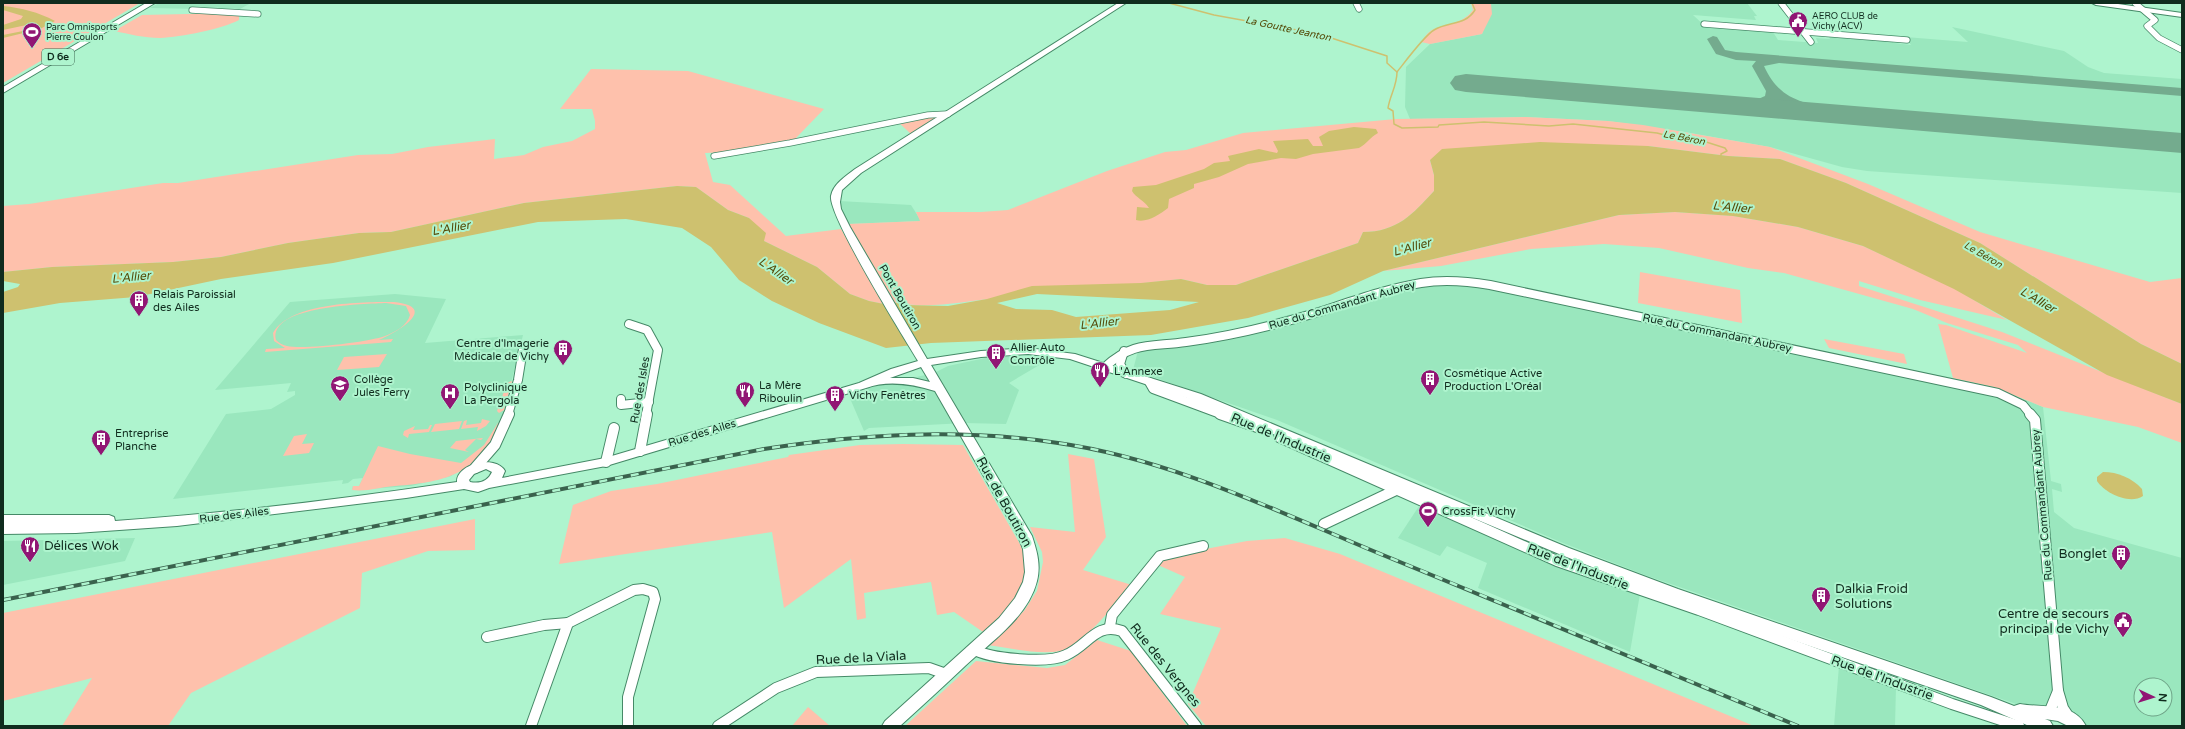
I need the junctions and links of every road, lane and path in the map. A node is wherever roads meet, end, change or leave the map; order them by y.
1 (146, 3) edge
2 (151, 3) edge
3 (1123, 3) edge
4 (1356, 3) edge
5 (1781, 3) edge
6 (2096, 3) edge
7 (2135, 3) edge
8 (1359, 9) dead end
9 (192, 10) dead end
10 (2140, 10) junction
11 (258, 14) dead end
12 (2182, 15) edge
13 (1704, 24) dead end
14 (1803, 31) junction
15 (1907, 40) dead end
16 (1811, 42) dead end
17 (2182, 50) edge
18 (3, 89) edge
19 (948, 114) junction
20 (714, 156) dead end
21 (629, 324) dead end
22 (523, 349) dead end
23 (1124, 351) junction
24 (923, 362) junction
25 (1105, 367) junction
26 (1126, 374) junction
27 (879, 381) junction
28 (1149, 382) junction
29 (862, 386) junction
30 (938, 388) junction
31 (621, 400) dead end
32 (649, 402) junction
33 (614, 428) dead end
34 (495, 445) junction
35 (640, 451) junction
36 (606, 462) junction
37 (474, 468) junction
38 (496, 470) junction
39 (541, 474) junction
40 (463, 482) junction
41 (490, 484) junction
42 (1398, 489) junction
43 (3, 520) edge
44 (1324, 524) dead end
45 (3, 529) edge
46 (1203, 546) dead end
47 (568, 623) junction
48 (1110, 626) junction
49 (487, 636) dead end
50 (973, 649) junction
51 (946, 674) junction
52 (2058, 691) junction
53 (2047, 720) edge
54 (2076, 724) edge
55 (531, 726) edge
56 (628, 726) edge
57 (718, 726) edge
58 (890, 726) edge
59 (1196, 726) edge
60 (2019, 726) edge

1 - 18 main road, D 6e
2 - 18 main road, D 6e
3 - 19 main road, Pont Boutiron
4 - 8 street
5 - 14 street
6 - 10 main road
7 - 10 street
9 - 11 street
10 - 12 main road
10 - 17 street
13 - 14 street
14 - 15 street
14 - 16 street
19 - 20 street
19 - 24 main road, Pont Boutiron
21 - 32 street, Rue des Isles
22 - 34 street
23 - 25 street, Rue du Commandant Aubrey
23 - 26 street
23 - 52 street, Rue du Commandant Aubrey
24 - 25 main road, Rue de l'Industrie
24 - 27 main road, Rue des Ailes
24 - 29 main road, Rue des Ailes
24 - 30 main road, Rue de Boutiron
25 - 26 main road, Rue de l'Industrie
26 - 28 main road, Rue de l'Industrie
27 - 29 main road, Rue des Ailes
27 - 30 main road
28 - 42 street, Rue de l'Industrie
28 - 53 main road, Rue de l'Industrie
29 - 35 main road, Rue des Ailes
30 - 50 main road, Rue de Boutiron
31 - 32 street
32 - 35 street, Rue des Isles
33 - 36 street
34 - 37 street
34 - 38 street
35 - 36 main road, Rue des Ailes
36 - 39 main road, Rue des Ailes
37 - 38 main road, Rue des Ailes
37 - 40 main road
38 - 39 main road, Rue des Ailes
38 - 41 main road
39 - 41 main road, Rue des Ailes
40 - 41 main road, Rue des Ailes
40 - 43 main road, Rue des Ailes
40 - 45 main road, Rue des Ailes
42 - 44 street
42 - 60 street, Rue de l'Industrie
46 - 48 street
47 - 49 street
47 - 55 street
47 - 56 street
48 - 50 street
48 - 59 street, Rue des Vergnes
50 - 51 main road, Rue de Boutiron
51 - 57 street, Rue de la Viala
51 - 58 main road, Rue de Boutiron
52 - 53 street, Rue du Commandant Aubrey
52 - 54 street, Rue du Commandant Aubrey
53 - 54 main road, Rue de l'Industrie

